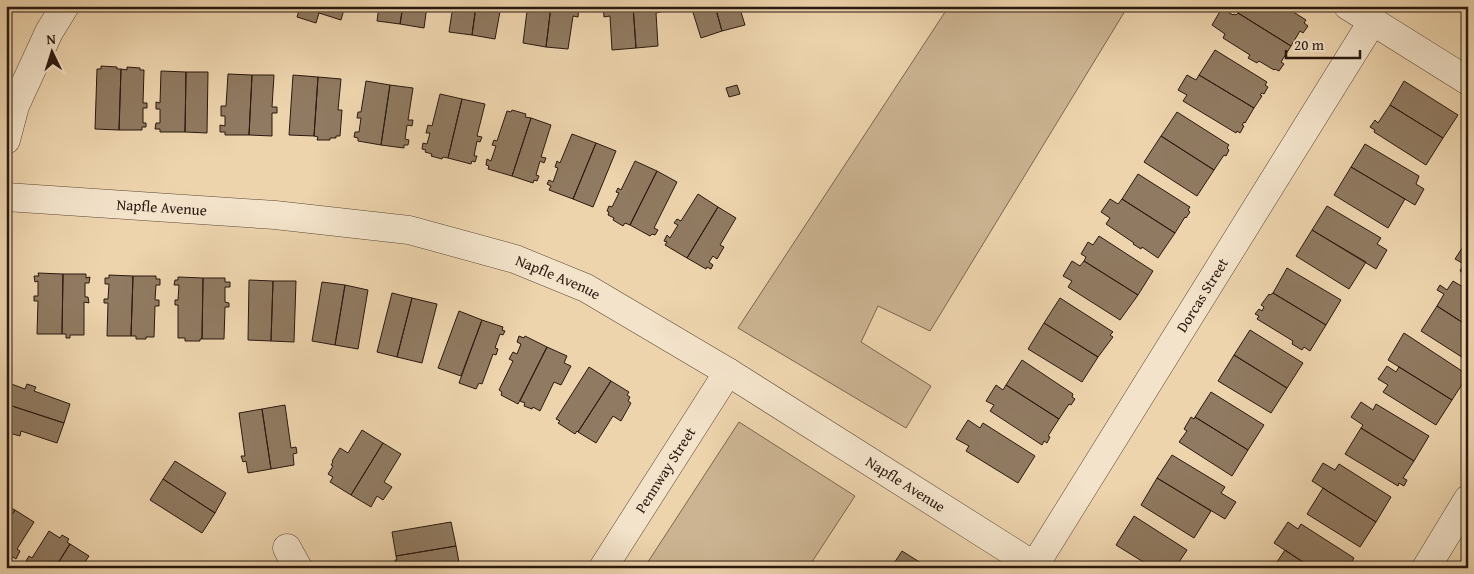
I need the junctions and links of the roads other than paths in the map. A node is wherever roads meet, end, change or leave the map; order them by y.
1 (65, 6) edge
2 (1348, 6) edge
3 (1372, 22) junction
4 (1468, 81) edge
5 (6, 140) edge
6 (6, 197) edge
7 (728, 372) junction
8 (1468, 499) edge
9 (1035, 567) edge
10 (603, 568) edge
11 (1426, 568) edge

1 - 5 street
2 - 3 street
3 - 4 street
3 - 9 street, Dorcas Street
6 - 7 street, Napfle Avenue
7 - 9 street, Napfle Avenue
7 - 10 street, Pennway Street
8 - 11 street

